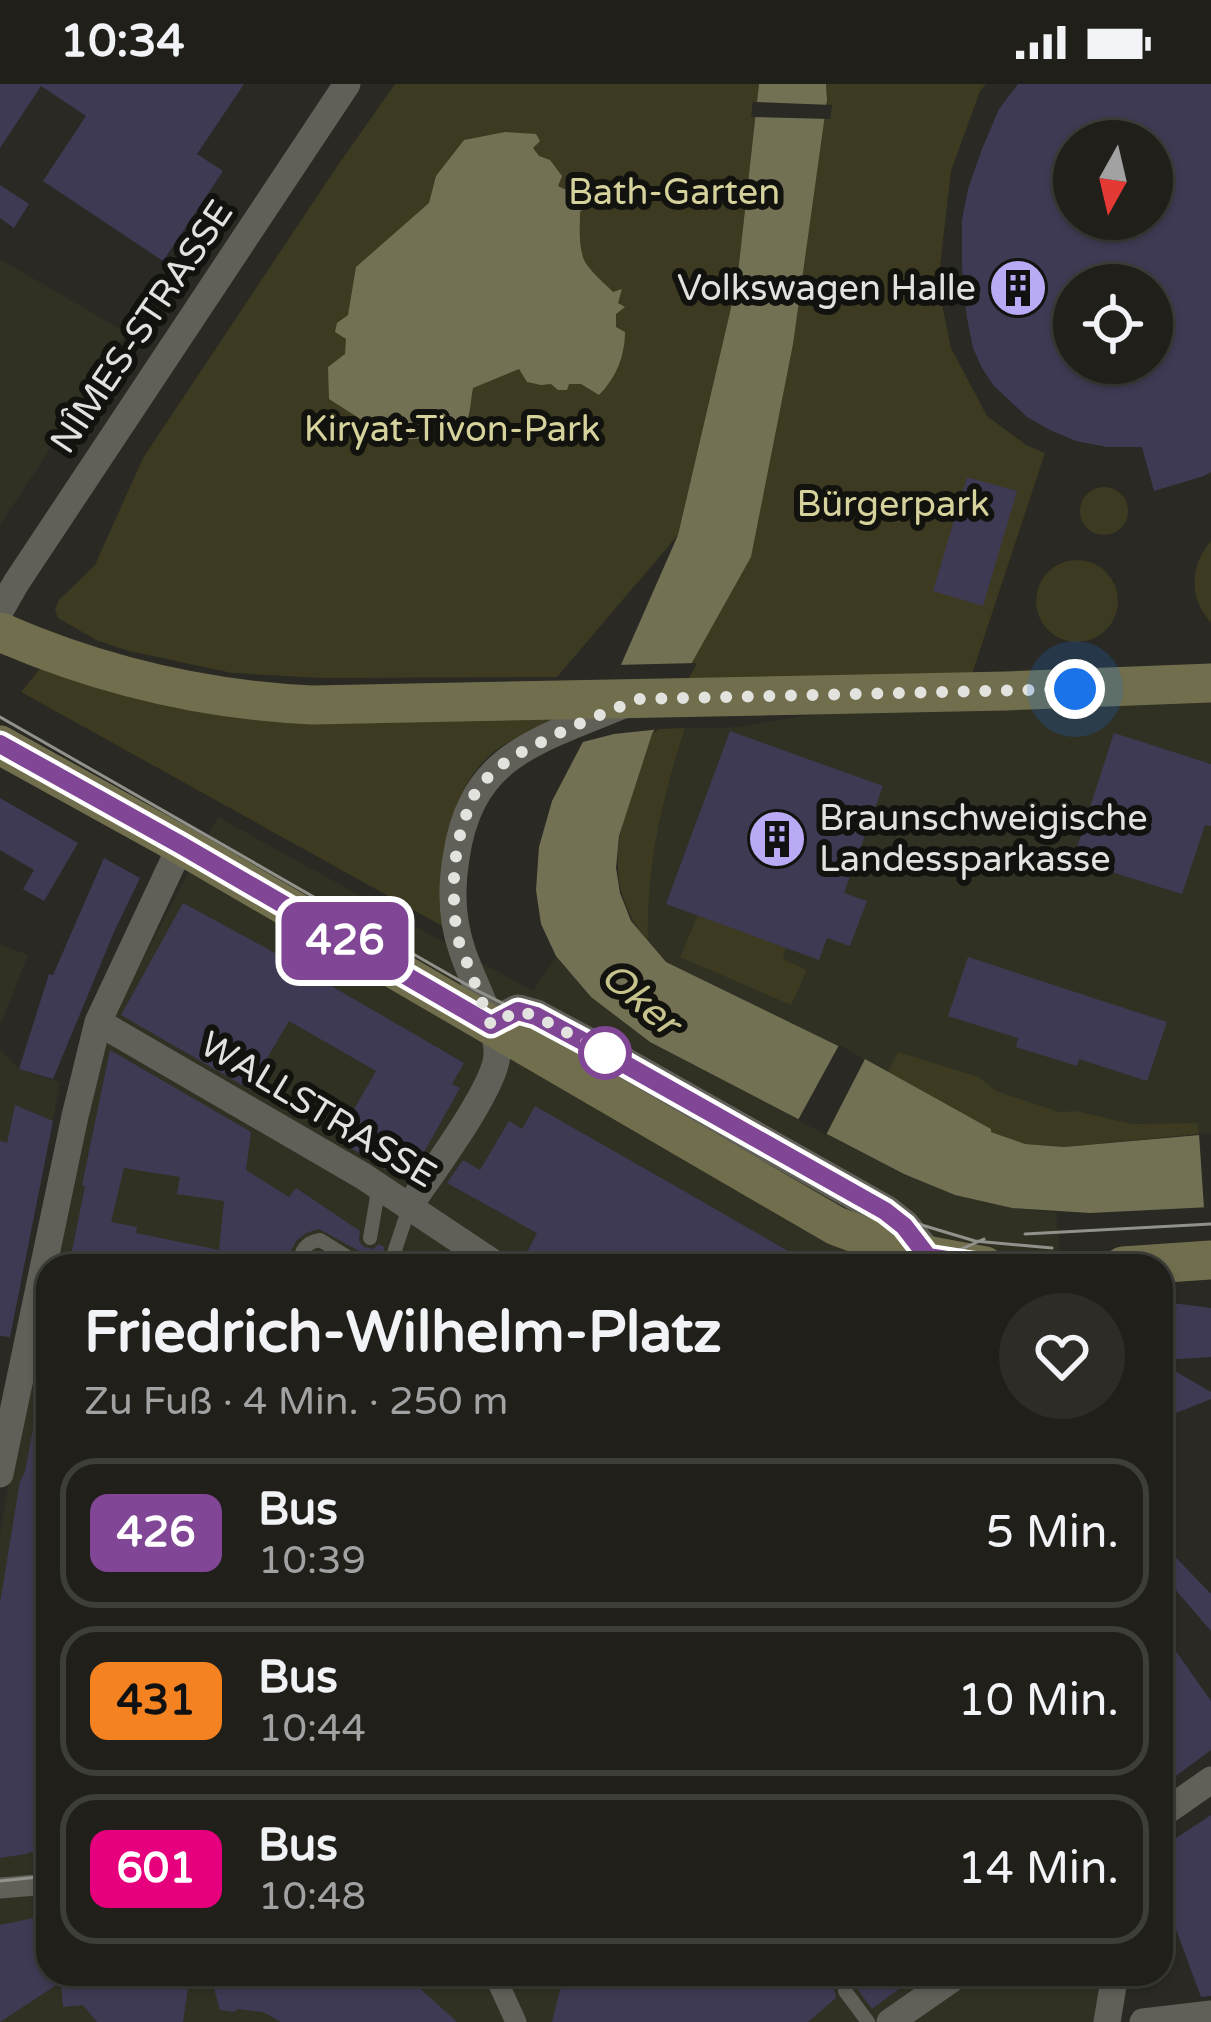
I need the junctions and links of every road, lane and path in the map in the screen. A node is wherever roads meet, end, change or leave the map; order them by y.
1 (347, 84) edge
2 (0, 611) edge
3 (0, 632) edge
4 (1211, 683) edge
5 (575, 714) junction
6 (0, 745) edge
7 (181, 845) junction
8 (98, 1022) junction
9 (491, 1025) junction
10 (363, 1176) junction
11 (410, 1205) junction
12 (370, 1238) dead end
13 (394, 1253) dead end
14 (45, 1254) edge
15 (302, 1254) edge
16 (343, 1254) edge
17 (481, 1254) edge
18 (908, 1254) edge
19 (1211, 1260) edge
20 (1173, 1263) edge
21 (36, 1300) edge
22 (0, 1474) edge
23 (1211, 1780) edge
24 (1173, 1807) edge
25 (36, 1880) edge
26 (36, 1885) edge
27 (25, 1886) junction
28 (0, 1888) edge
29 (500, 1986) edge
30 (946, 1986) edge
31 (1113, 1986) edge
32 (845, 1991) dead end
33 (916, 2013) edge
34 (1211, 2014) edge
35 (516, 2022) edge
36 (868, 2022) edge
37 (890, 2022) edge
38 (1107, 2022) edge
39 (1143, 2022) edge

1 - 2 street, NÎMES-STRASSE
3 - 5 main road
4 - 5 main road
5 - 9 street
6 - 7 main road
7 - 8 street
7 - 9 main road
8 - 10 street, WALLSTRASSE
8 - 14 street
9 - 11 street
9 - 18 main road
10 - 11 street, WALLSTRASSE
10 - 12 lane
11 - 13 lane
11 - 17 street, WALLSTRASSE
15 - 16 lane
19 - 20 main road
21 - 22 street
23 - 24 street
25 - 27 street
26 - 27 street
27 - 28 street
29 - 35 street
30 - 33 street
31 - 38 street
32 - 36 lane
33 - 37 street
34 - 39 street

